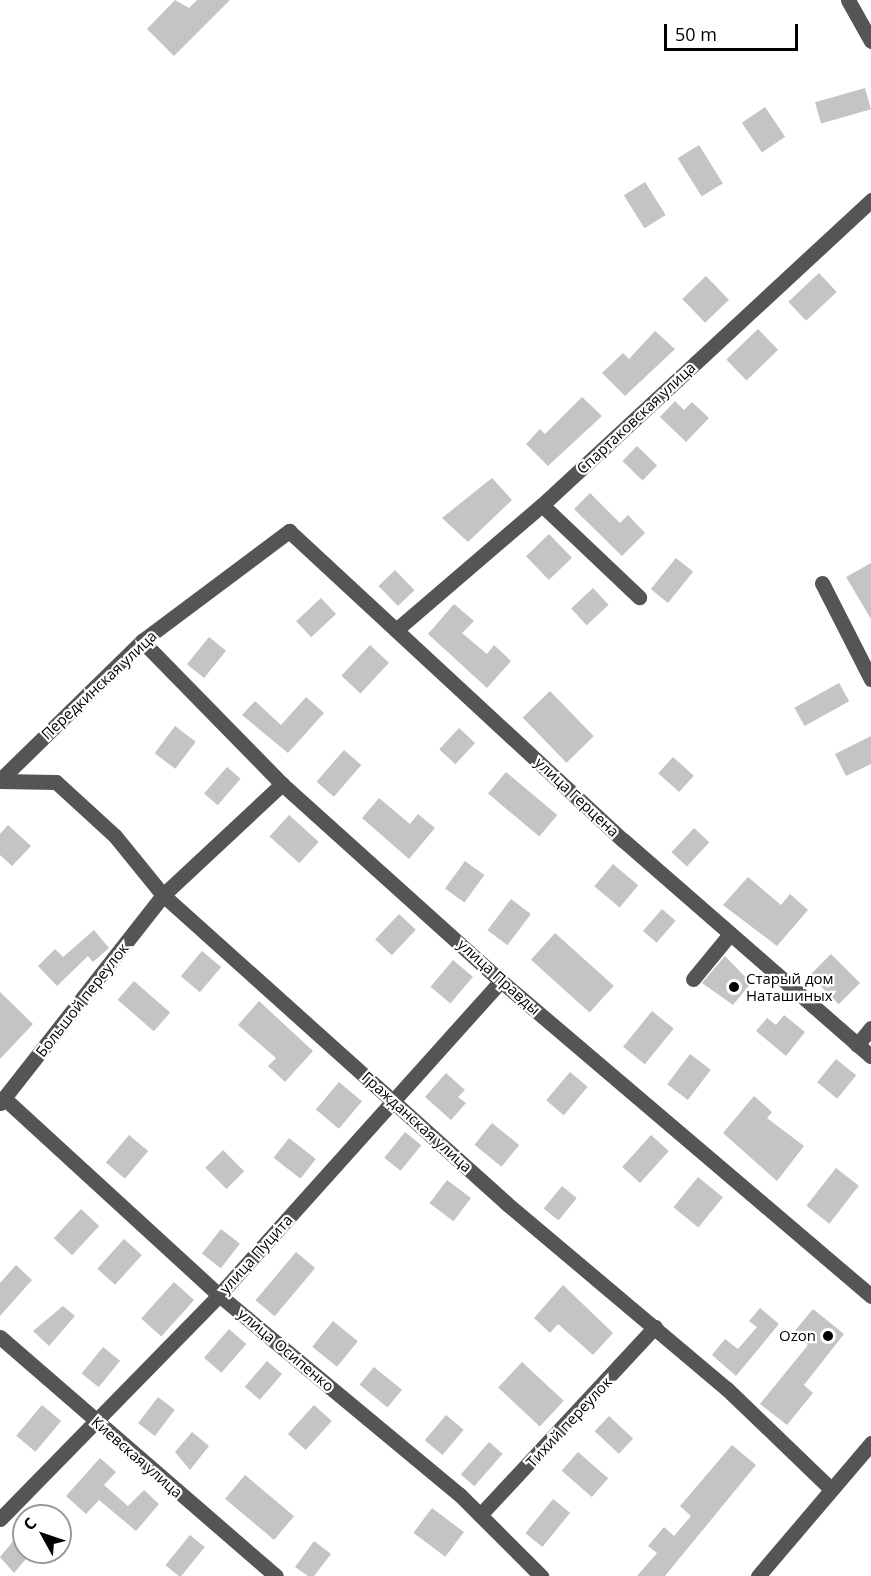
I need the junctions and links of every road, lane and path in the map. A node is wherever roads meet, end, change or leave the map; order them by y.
1 (848, 0) edge
2 (866, 22) edge
3 (871, 41) edge
4 (871, 200) edge
5 (542, 505) junction
6 (289, 531) joint
7 (822, 583) dead end
8 (639, 597) dead end
9 (396, 630) junction
10 (142, 641) junction
11 (871, 679) edge
12 (0, 781) edge
13 (282, 784) junction
14 (163, 895) junction
15 (730, 934) junction
16 (693, 979) dead end
17 (501, 981) junction
18 (871, 1028) edge
19 (857, 1045) junction
20 (871, 1056) edge
21 (394, 1100) junction
22 (3, 1101) edge
23 (219, 1295) junction
24 (871, 1296) edge
25 (655, 1327) junction
26 (0, 1337) edge
27 (96, 1422) junction
28 (870, 1447) edge
29 (831, 1489) junction
30 (480, 1515) junction
31 (0, 1519) edge
32 (276, 1576) edge
33 (541, 1576) edge
34 (758, 1576) edge

1 - 2 street
2 - 3 street
4 - 5 street, Спартаковская улица
5 - 8 street
5 - 9 street, Спартаковская улица
6 - 9 street, улица Герцена
6 - 10 street, Передкинская улица
7 - 11 street
9 - 15 street, улица Герцена
10 - 12 street, Передкинская улица
10 - 13 street, улица Правды
12 - 14 street, Гражданская улица
13 - 14 street, Большой переулок
13 - 17 street, улица Правды
14 - 21 street, Гражданская улица
14 - 22 street, Большой переулок
15 - 16 street
15 - 19 street, улица Герцена
17 - 21 street, улица Пуцита
17 - 24 street, улица Правды
18 - 19 street
19 - 20 street, улица Герцена
21 - 23 street, улица Пуцита
21 - 25 street, Гражданская улица
22 - 23 street, улица Осипенко
23 - 27 street, улица Пуцита
23 - 30 street, улица Осипенко
25 - 29 street, Гражданская улица
25 - 30 street, Тихий переулок
26 - 27 street, Киевская улица
27 - 31 street, улица Пуцита
27 - 32 street, Киевская улица
28 - 29 street
29 - 34 street
30 - 33 street, улица Осипенко

